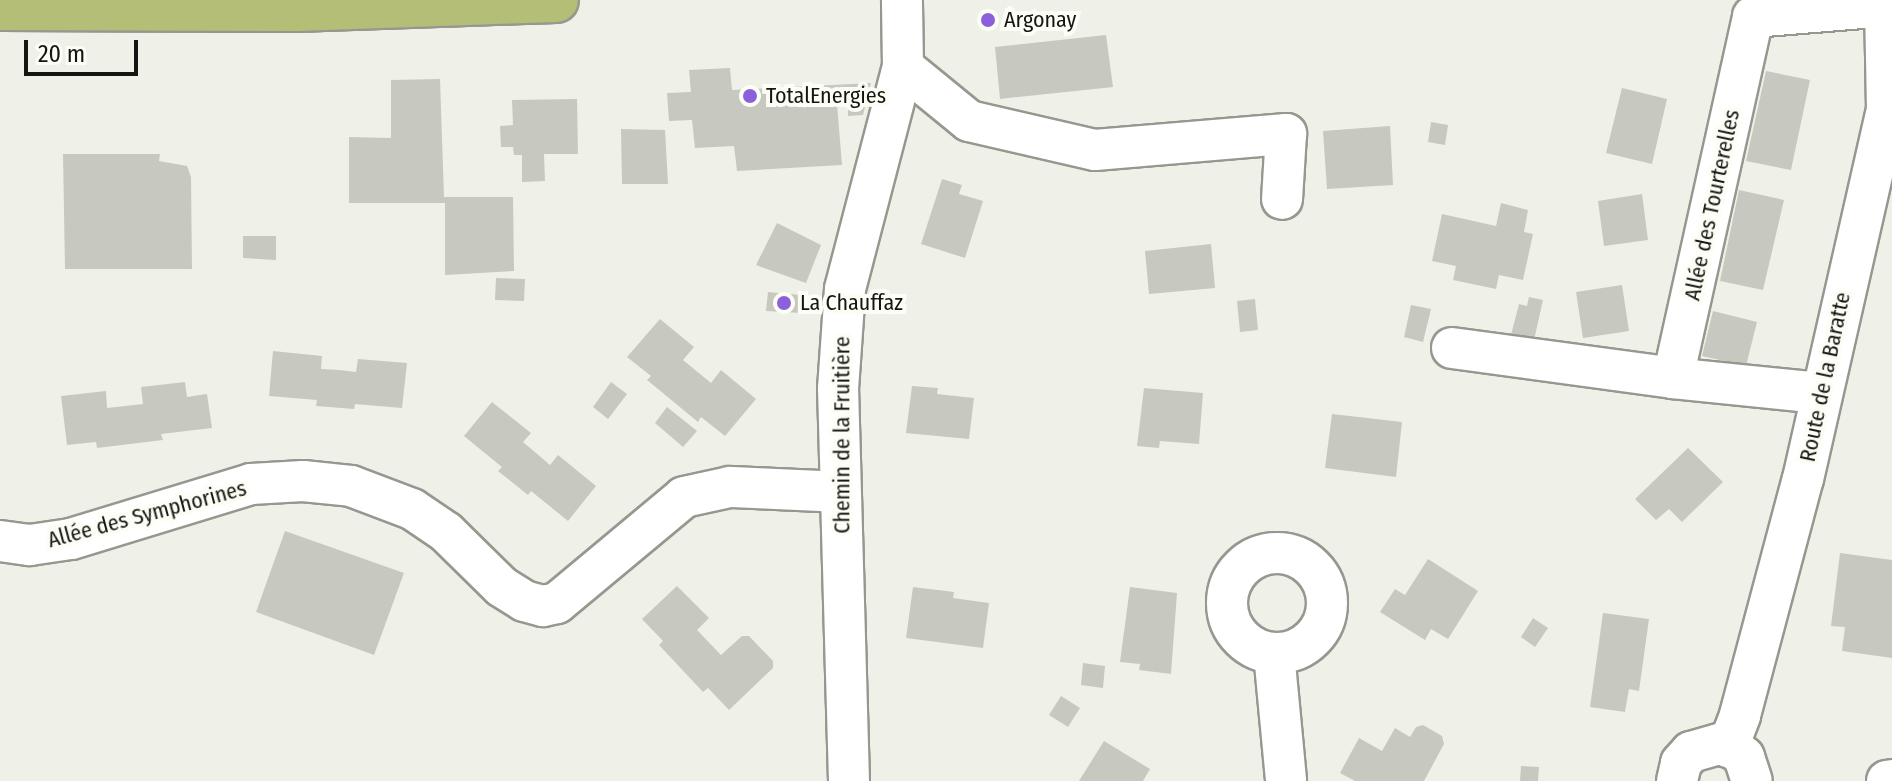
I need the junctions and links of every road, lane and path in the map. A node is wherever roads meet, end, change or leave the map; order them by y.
1 (556, 0) edge
2 (902, 0) edge
3 (1886, 3) edge
4 (0, 8) edge
5 (903, 67) junction
6 (1889, 109) edge
7 (1282, 199) dead end
8 (1452, 348) dead end
9 (1673, 378) junction
10 (1820, 393) junction
11 (839, 492) junction
12 (0, 541) edge
13 (1274, 653) dead end
14 (1728, 747) junction
15 (849, 781) edge
16 (1286, 781) edge
17 (1677, 781) edge
18 (1752, 781) edge

1 - 4 main road
2 - 5 street, Chemin de la Fruitière
3 - 6 street, Route de la Baratte
3 - 9 street, Allée des Tourterelles
5 - 7 street
5 - 11 street, Chemin de la Fruitière
6 - 10 street, Route de la Baratte
8 - 9 street
9 - 10 street
10 - 14 street, Route de la Baratte
11 - 12 street, Allée des Symphorines
11 - 15 street, Chemin de la Fruitière
13 - 16 street
14 - 17 street
14 - 18 street

